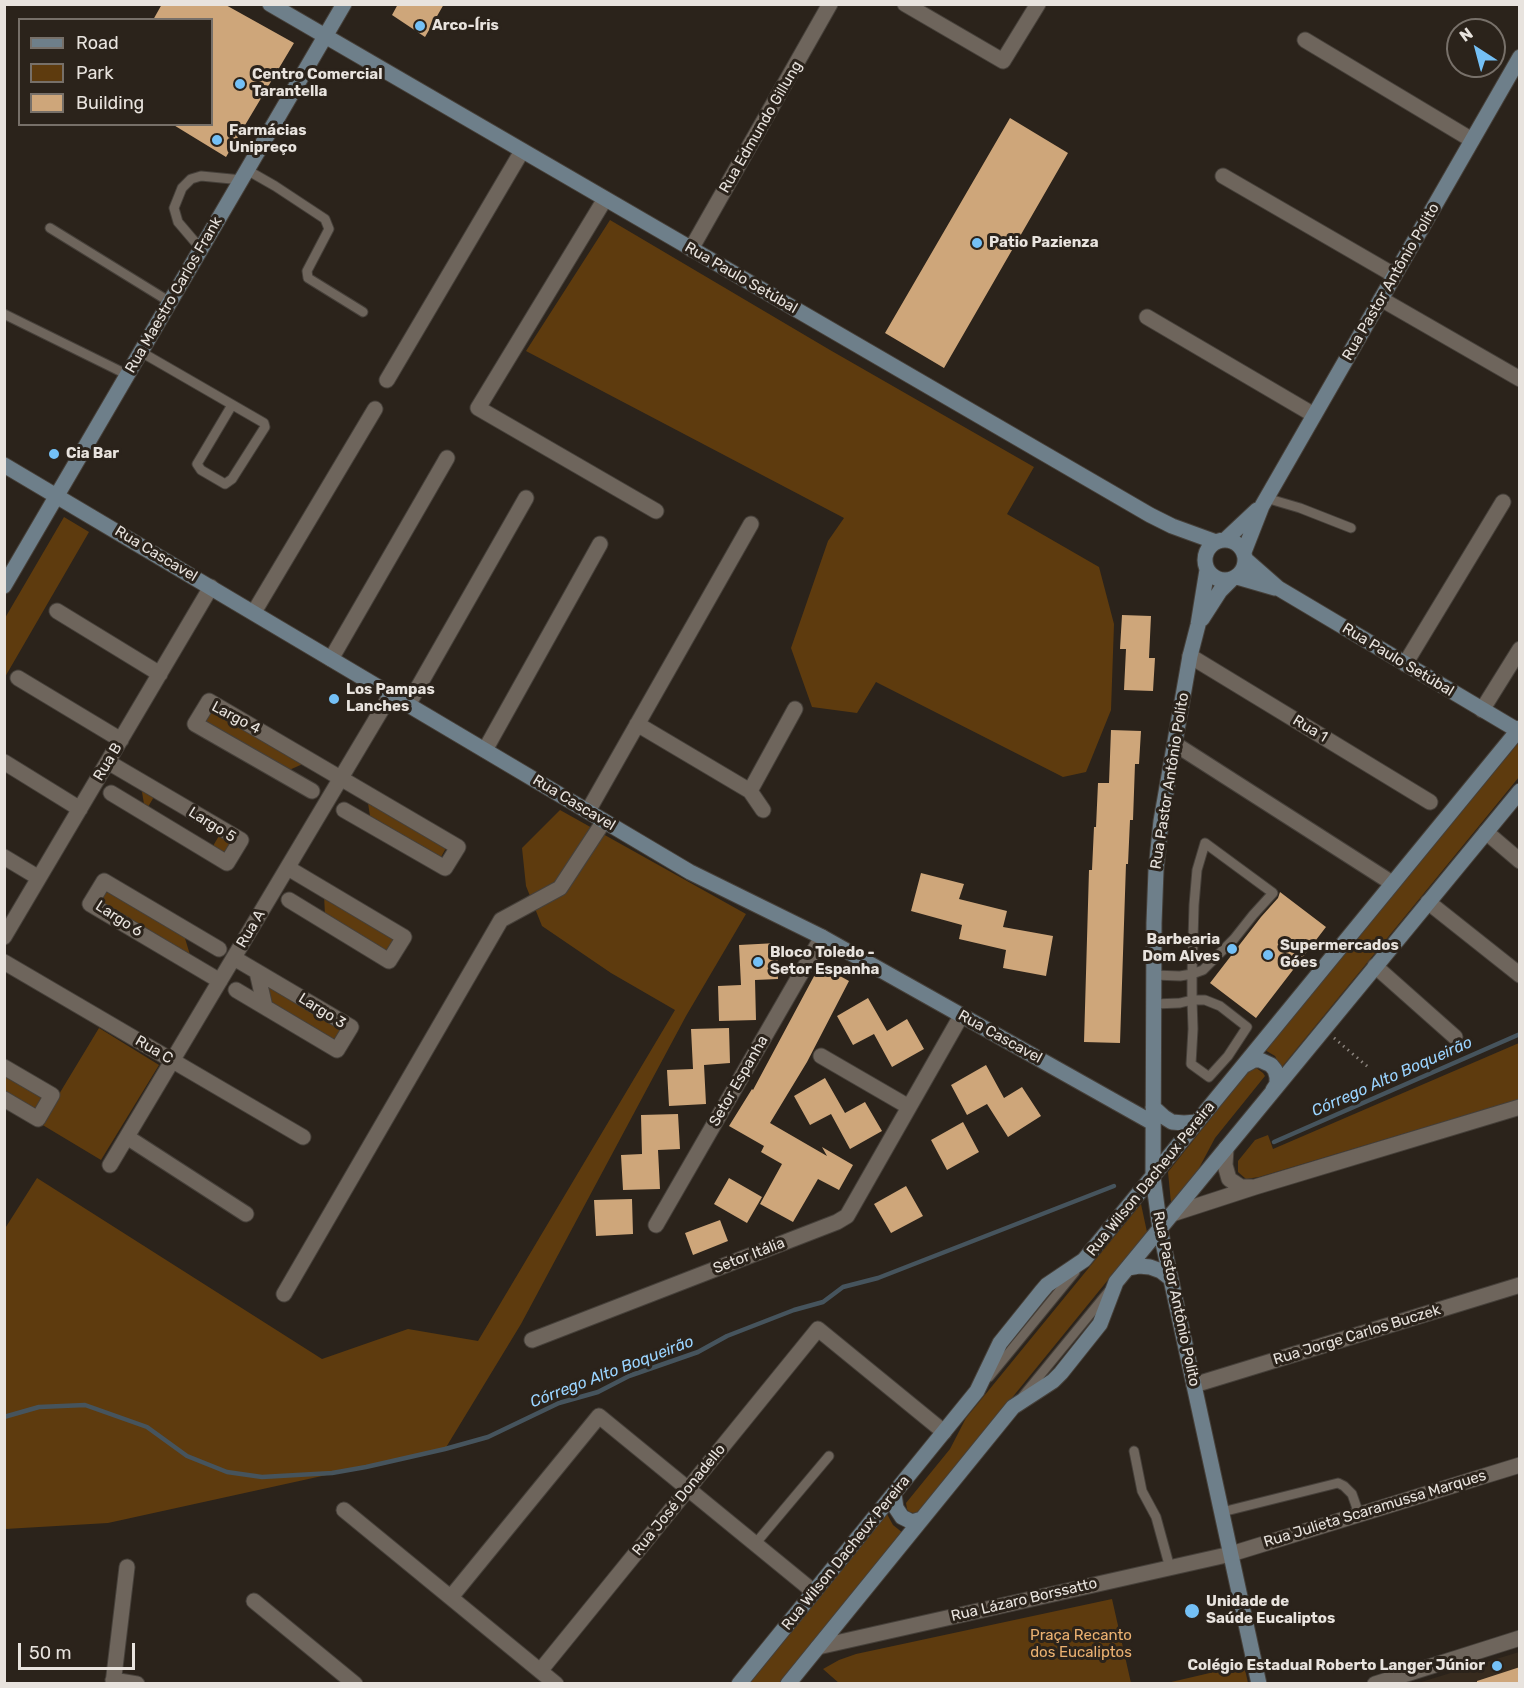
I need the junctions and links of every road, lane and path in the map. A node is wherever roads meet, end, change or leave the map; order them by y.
1 (270, 4) edge
2 (344, 4) edge
3 (830, 4) edge
4 (905, 4) edge
5 (1038, 4) edge
6 (326, 37) junction
7 (1305, 40) dead end
8 (1520, 57) edge
9 (1472, 140) junction
10 (522, 151) junction
11 (244, 175) junction
12 (1223, 176) dead end
13 (605, 199) junction
14 (50, 228) dead end
15 (201, 249) junction
16 (692, 249) junction
17 (1394, 275) junction
18 (1381, 299) junction
19 (170, 302) junction
20 (363, 312) dead end
21 (4, 314) edge
22 (1147, 317) dead end
23 (141, 352) junction
24 (128, 375) junction
25 (1520, 379) edge
26 (387, 380) dead end
27 (232, 405) junction
28 (375, 410) dead end
29 (1314, 415) junction
30 (447, 459) dead end
31 (4, 465) edge
32 (57, 495) junction
33 (526, 498) dead end
34 (1264, 502) junction
35 (1503, 502) dead end
36 (656, 511) dead end
37 (751, 524) dead end
38 (1351, 528) dead end
39 (1220, 541) junction
40 (600, 544) dead end
41 (1244, 555) junction
42 (1207, 570) junction
43 (1234, 578) junction
44 (4, 585) edge
45 (211, 587) junction
46 (1278, 588) junction
47 (57, 611) dead end
48 (254, 612) junction
49 (1198, 624) junction
50 (1520, 649) edge
51 (1190, 656) junction
52 (331, 658) junction
53 (1405, 664) junction
54 (160, 674) junction
55 (18, 678) dead end
56 (391, 694) junction
57 (408, 705) junction
58 (795, 709) dead end
59 (1482, 710) junction
60 (637, 724) junction
61 (1518, 729) edge
62 (121, 740) junction
63 (1175, 744) junction
64 (485, 750) junction
65 (4, 762) edge
66 (108, 762) junction
67 (319, 765) junction
68 (136, 778) junction
69 (289, 778) junction
70 (341, 778) junction
71 (312, 791) dead end
72 (362, 791) junction
73 (750, 791) junction
74 (1520, 791) edge
75 (111, 793) dead end
76 (1430, 802) dead end
77 (80, 809) junction
78 (344, 810) dead end
79 (763, 810) dead end
80 (588, 811) junction
81 (142, 812) junction
82 (604, 821) junction
83 (365, 822) junction
84 (1486, 832) junction
85 (4, 857) edge
86 (1520, 861) edge
87 (288, 868) junction
88 (39, 878) junction
89 (1392, 883) junction
90 (316, 885) junction
91 (289, 900) dead end
92 (1428, 902) junction
93 (319, 919) junction
94 (189, 932) junction
95 (4, 937) edge
96 (822, 937) junction
97 (219, 949) dead end
98 (234, 958) junction
99 (4, 962) edge
100 (1375, 966) junction
101 (200, 969) junction
102 (257, 972) junction
103 (1154, 975) junction
104 (1192, 975) junction
105 (1520, 975) edge
106 (220, 981) junction
107 (236, 990) dead end
108 (1192, 1000) junction
109 (1154, 1004) junction
110 (265, 1007) junction
111 (962, 1016) junction
112 (1324, 1029) junction
113 (1455, 1037) dead end
114 (821, 1056) dead end
115 (172, 1061) junction
116 (1244, 1066) junction
117 (4, 1067) edge
118 (1368, 1067) dead end
119 (1273, 1090) junction
120 (4, 1099) edge
121 (909, 1107) junction
122 (1153, 1107) junction
123 (1520, 1107) edge
124 (1197, 1122) junction
125 (1153, 1123) junction
126 (127, 1137) junction
127 (303, 1137) dead end
128 (1226, 1148) junction
129 (111, 1165) dead end
130 (1153, 1176) junction
131 (1255, 1187) junction
132 (246, 1214) dead end
133 (1172, 1214) junction
134 (656, 1225) dead end
135 (1160, 1229) junction
136 (1128, 1268) junction
137 (1170, 1278) junction
138 (1520, 1285) edge
139 (284, 1294) dead end
140 (532, 1340) dead end
141 (1194, 1385) junction
142 (944, 1432) junction
143 (1134, 1451) dead end
144 (829, 1456) dead end
145 (1520, 1465) edge
146 (688, 1489) junction
147 (894, 1494) junction
148 (344, 1510) dead end
149 (1222, 1512) junction
150 (1359, 1514) junction
151 (922, 1519) junction
152 (755, 1544) junction
153 (1231, 1554) junction
154 (127, 1567) dead end
155 (1170, 1568) junction
156 (814, 1592) junction
157 (451, 1597) junction
158 (254, 1601) dead end
159 (1520, 1638) edge
160 (818, 1647) junction
161 (540, 1671) junction
162 (113, 1682) edge
163 (137, 1683) edge
164 (355, 1683) edge
165 (556, 1683) edge
166 (739, 1683) edge
167 (788, 1683) edge
168 (1259, 1683) edge
169 (1374, 1683) edge

1 - 6 main road, Rua Paulo Setúbal
2 - 6 main road, Rua Maestro Carlos Frank
3 - 16 street, Rua Edmundo Gillung
4 - 5 street
6 - 10 main road, Rua Paulo Setúbal
6 - 11 main road, Rua Maestro Carlos Frank
7 - 9 street
8 - 9 main road, Rua Pastor Antônio Polito
9 - 17 main road, Rua Pastor Antônio Polito
10 - 13 main road, Rua Paulo Setúbal
10 - 26 street
11 - 15 main road, Rua Maestro Carlos Frank
11 - 15 lane
11 - 20 lane
12 - 17 street
13 - 16 main road, Rua Paulo Setúbal
13 - 36 street
14 - 19 lane
15 - 19 main road, Rua Maestro Carlos Frank
16 - 39 main road, Rua Paulo Setúbal
17 - 18 main road, Rua Pastor Antônio Polito
18 - 25 street
18 - 29 main road, Rua Pastor Antônio Polito
19 - 23 main road, Rua Maestro Carlos Frank
21 - 24 lane
22 - 29 street
23 - 24 main road, Rua Maestro Carlos Frank
23 - 27 lane
24 - 32 main road, Rua Maestro Carlos Frank
27 - 27 lane
28 - 48 street
29 - 34 main road, Rua Pastor Antônio Polito
30 - 52 street
31 - 32 main road, Rua Cascavel
32 - 44 main road, Rua Maestro Carlos Frank
32 - 45 main road, Rua Cascavel
33 - 57 street
34 - 38 lane
34 - 39 main road, Rua Pastor Antônio Polito
34 - 41 main road, Rua Pastor Antônio Polito
35 - 53 street
37 - 60 street
39 - 41 main road
39 - 42 main road
40 - 64 street
41 - 43 main road
41 - 46 main road, Rua Paulo Setúbal
42 - 43 main road
42 - 49 main road, Rua Pastor Antônio Polito
43 - 46 main road, Rua Paulo Setúbal
43 - 49 main road, Rua Pastor Antônio Polito
45 - 48 main road, Rua Cascavel
45 - 54 street, Rua B
46 - 53 main road, Rua Paulo Setúbal
47 - 54 street
48 - 52 main road, Rua Cascavel
49 - 51 main road, Rua Pastor Antônio Polito
50 - 59 street
51 - 63 main road, Rua Pastor Antônio Polito
51 - 76 street, Rua 1
52 - 56 main road, Rua Cascavel
53 - 59 main road, Rua Paulo Setúbal
54 - 62 street, Rua B
55 - 62 street
56 - 57 main road, Rua Cascavel
56 - 70 street, Rua A
57 - 64 main road, Rua Cascavel
58 - 73 street
59 - 61 main road, Rua Paulo Setúbal
60 - 73 street
60 - 80 street
61 - 89 main road, Rua Wilson Dacheux Pereira
62 - 66 street, Rua B
63 - 89 street
63 - 103 main road, Rua Pastor Antônio Polito
64 - 80 main road, Rua Cascavel
65 - 77 street
66 - 68 street, Largo 5
66 - 77 street, Rua B
67 - 69 street
67 - 69 street, Largo 4
67 - 70 street, Largo 4
68 - 81 street
68 - 81 street, Largo 5
69 - 71 street, Largo 4
70 - 72 street, Largo 4
70 - 87 street, Rua A
72 - 83 street
72 - 83 street, Largo 4
73 - 79 street
74 - 84 main road
75 - 81 street, Largo 5
77 - 88 street, Rua B
78 - 83 street
80 - 82 main road, Rua Cascavel
82 - 96 main road, Rua Cascavel
82 - 139 street
84 - 86 street
84 - 92 main road
85 - 88 street
87 - 90 street
87 - 98 street, Rua A
88 - 95 street, Rua B
89 - 116 main road, Rua Wilson Dacheux Pereira
90 - 93 street
90 - 93 street
91 - 93 street
92 - 100 main road
92 - 105 street
94 - 97 street, Largo 6
94 - 101 street
94 - 101 street, Largo 6
96 - 111 main road, Rua Cascavel
96 - 134 street, Setor Espanha
98 - 102 street, Largo 3
98 - 106 street, Rua A
99 - 115 street, Rua C
100 - 112 main road
100 - 113 street
101 - 106 street, Largo 6
102 - 110 street
102 - 110 street, Largo 3
103 - 104 lane
103 - 109 main road, Rua Pastor Antônio Polito
104 - 104 lane
104 - 108 lane
106 - 115 street, Rua A
107 - 110 street, Largo 3
108 - 108 lane
108 - 109 lane
109 - 122 main road, Rua Pastor Antônio Polito
111 - 121 street, Setor Itália
111 - 125 main road, Rua Cascavel
112 - 118 path
112 - 119 main road
114 - 121 street
115 - 126 street, Rua A
115 - 127 street, Rua C
116 - 119 main road
116 - 124 main road, Rua Wilson Dacheux Pereira
117 - 120 street
119 - 128 main road
121 - 140 street, Setor Itália
122 - 124 main road
122 - 125 main road, Rua Pastor Antônio Polito
123 - 131 street
124 - 130 main road, Rua Wilson Dacheux Pereira
125 - 130 main road, Rua Pastor Antônio Polito
126 - 129 street, Rua A
126 - 132 street
128 - 131 street
128 - 133 main road
130 - 135 main road, Rua Pastor Antônio Polito
130 - 142 main road, Rua Wilson Dacheux Pereira
131 - 133 street
133 - 135 main road
135 - 136 main road
135 - 137 main road, Rua Pastor Antônio Polito
136 - 137 main road
136 - 151 main road
137 - 141 main road, Rua Pastor Antônio Polito
138 - 141 street, Rua Jorge Carlos Buczek
141 - 149 main road, Rua Pastor Antônio Polito
142 - 146 street, Rua José Donadello
142 - 147 main road, Rua Wilson Dacheux Pereira
143 - 155 lane
144 - 152 lane
145 - 150 street, Rua Julieta Scaramussa Marques
146 - 152 street
146 - 157 street
146 - 161 street, Rua José Donadello
147 - 151 main road
147 - 156 main road, Rua Wilson Dacheux Pereira
148 - 157 street
149 - 150 lane
149 - 153 main road, Rua Pastor Antônio Polito
150 - 153 street, Rua Julieta Scaramussa Marques
151 - 160 main road
152 - 156 street
153 - 155 street, Rua Lázaro Borssatto
153 - 168 main road, Rua Pastor Antônio Polito
154 - 162 street
155 - 160 street, Rua Lázaro Borssatto
156 - 166 main road, Rua Wilson Dacheux Pereira
157 - 161 street
158 - 164 street
159 - 169 street
160 - 167 main road
161 - 165 street
162 - 163 street

